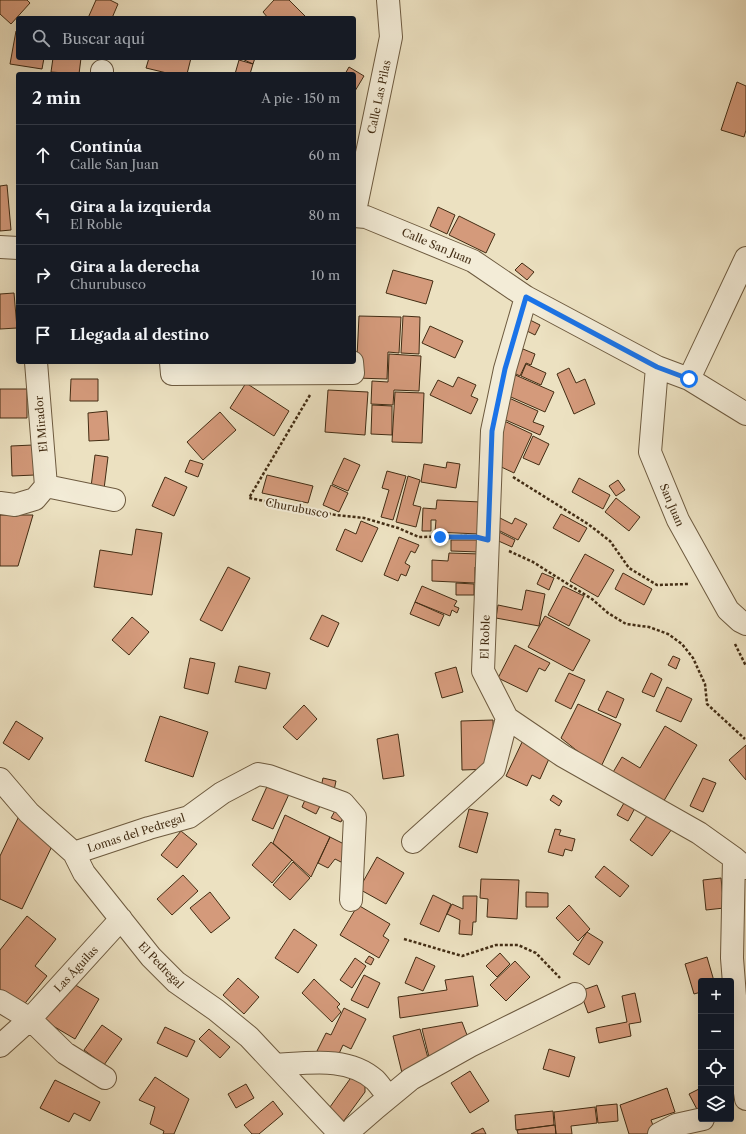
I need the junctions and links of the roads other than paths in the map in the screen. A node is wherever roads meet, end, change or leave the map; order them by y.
1 (388, 0) edge
2 (356, 206) edge
3 (356, 216) edge
4 (0, 247) edge
5 (16, 248) edge
6 (746, 258) edge
7 (526, 297) junction
8 (36, 364) edge
9 (171, 364) edge
10 (352, 364) edge
11 (657, 367) junction
12 (689, 379) junction
13 (746, 414) edge
14 (46, 486) junction
15 (114, 500) dead end
16 (0, 503) edge
17 (746, 624) edge
18 (507, 718) junction
19 (0, 779) edge
20 (414, 842) dead end
21 (74, 853) junction
22 (740, 863) edge
23 (351, 900) dead end
24 (121, 920) junction
25 (575, 994) road end
26 (0, 1001) edge
27 (30, 1019) junction
28 (0, 1046) edge
29 (276, 1065) junction
30 (104, 1078) dead end
31 (388, 1097) junction
32 (746, 1099) edge
33 (746, 1104) edge
34 (734, 1108) edge
35 (698, 1120) edge
36 (352, 1132) edge
37 (659, 1134) edge

1 - 2 street, Calle Las Pilas
3 - 7 street, Calle San Juan
4 - 5 street
6 - 12 street
7 - 11 street, Calle San Juan
7 - 18 street, El Roble
8 - 14 street, El Mirador
9 - 10 street
11 - 12 street, Calle San Juan
11 - 17 street, San Juan
12 - 13 street, Calle San Juan
14 - 15 street
14 - 16 street
18 - 20 street
18 - 22 street, El Roble
19 - 21 street, El Pedregal
21 - 23 street, Lomas del Pedregal
21 - 24 street, El Pedregal
22 - 32 street
24 - 27 street, Las Águilas
24 - 29 street, El Pedregal
25 - 31 street
26 - 27 street
27 - 28 street, Las Águilas
27 - 30 street
29 - 31 street
29 - 36 street, El Pedregal
31 - 36 street
33 - 34 street
35 - 37 street

